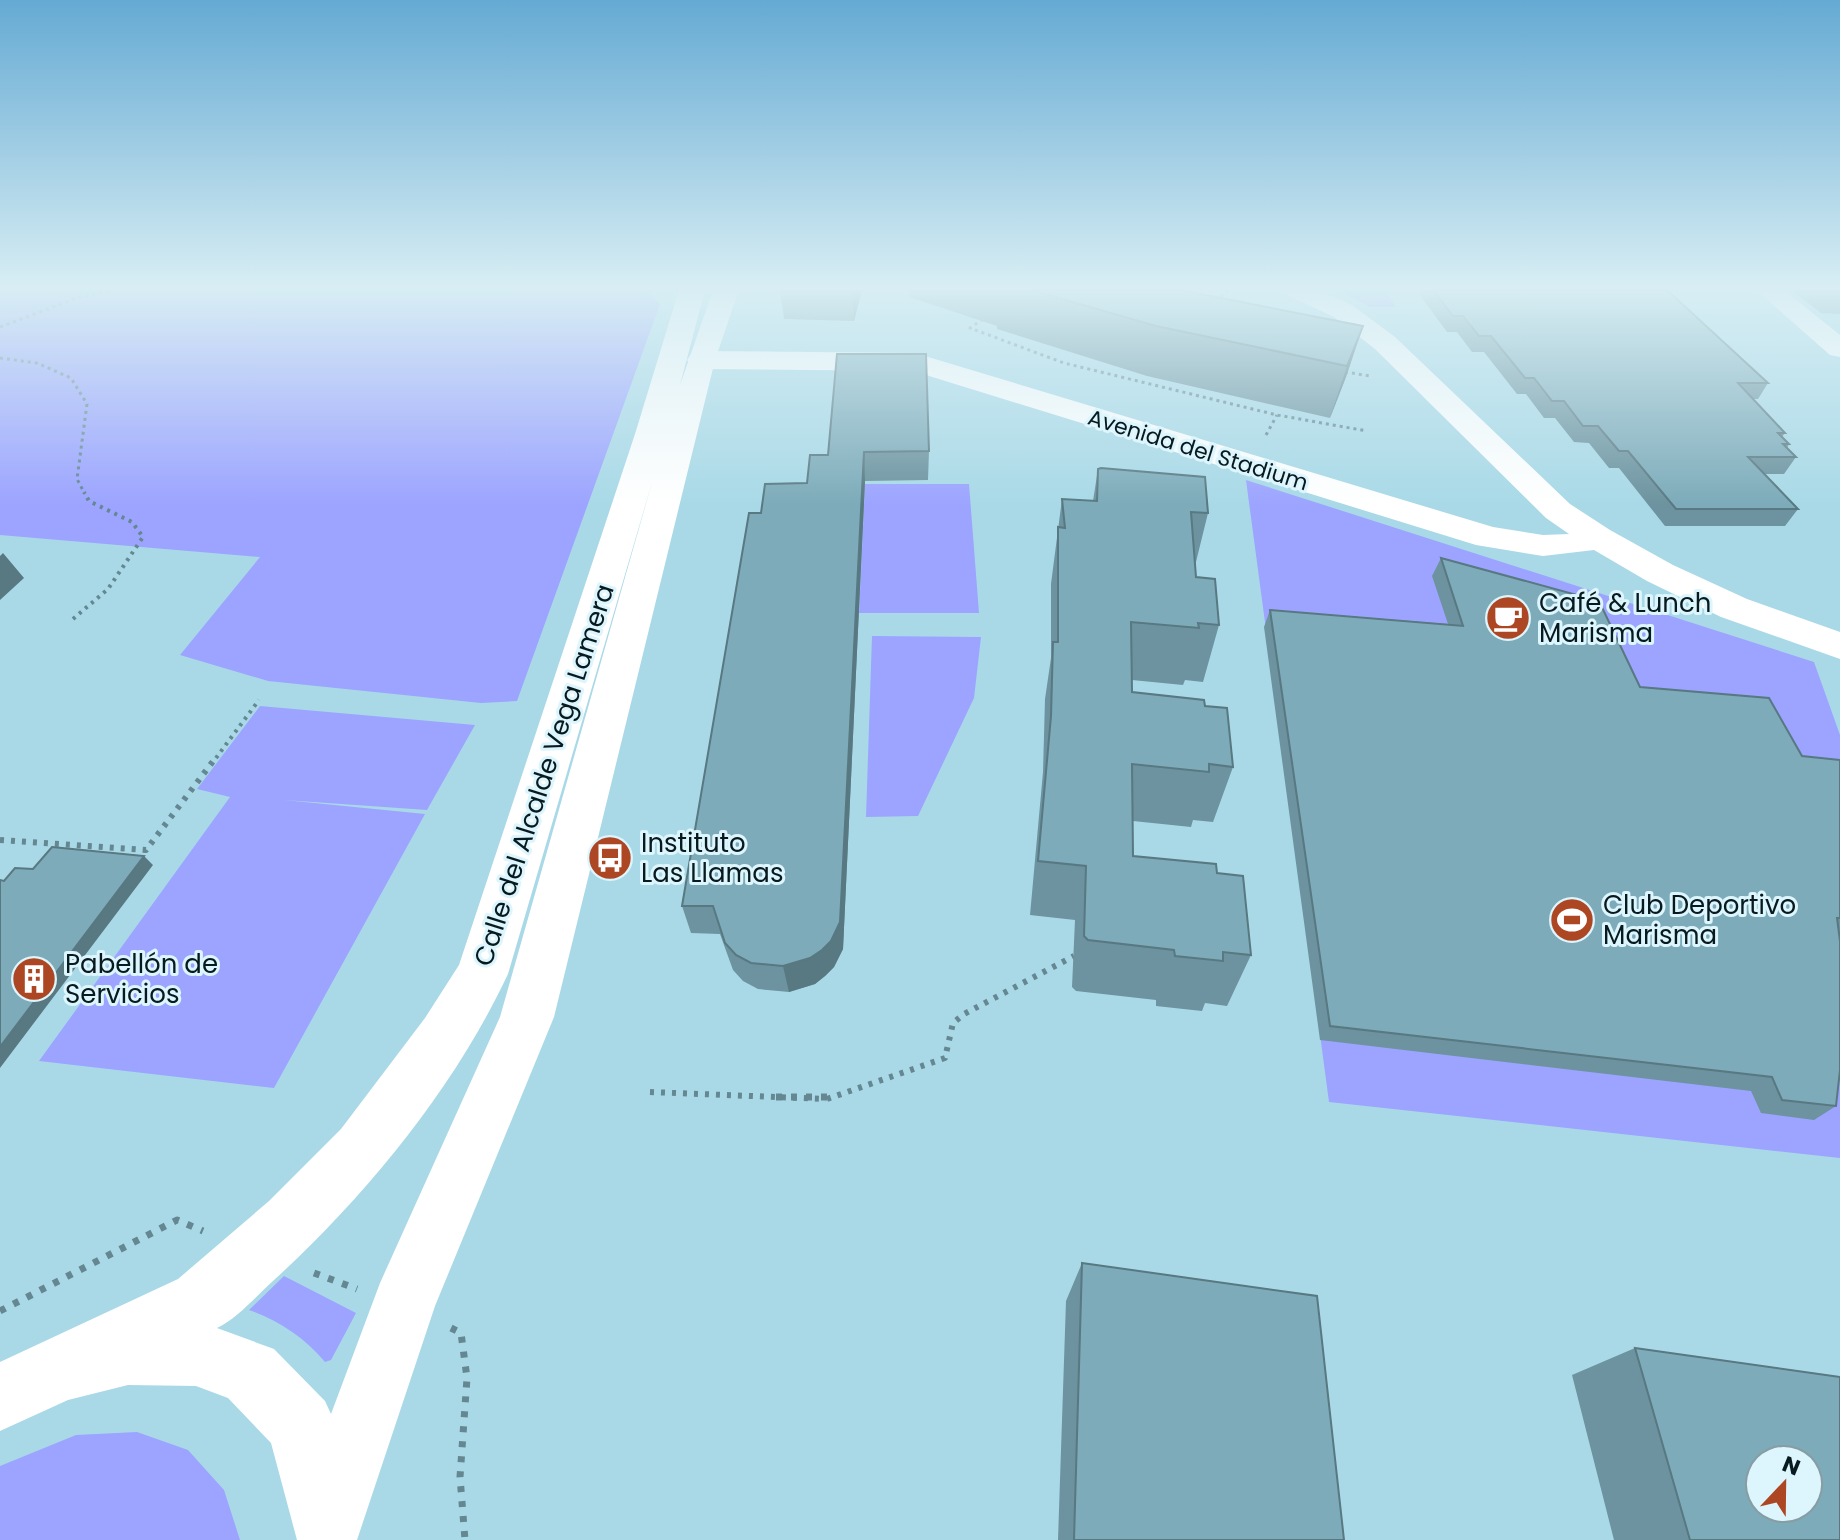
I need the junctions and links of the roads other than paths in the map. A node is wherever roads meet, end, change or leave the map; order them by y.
1 (672, 362) edge
2 (701, 362) edge
3 (901, 362) edge
4 (1404, 362) edge
5 (1598, 538) junction
6 (1840, 646) edge
7 (62, 1368) junction
8 (0, 1397) edge
9 (327, 1530) edge

1 - 7 main road, Calle del Alcalde Vega Lamera
2 - 9 main road, Calle del Alcalde Vega Lamera
3 - 5 main road, Avenida del Stadium
4 - 5 main road
5 - 6 main road
7 - 8 main road
7 - 9 main road

